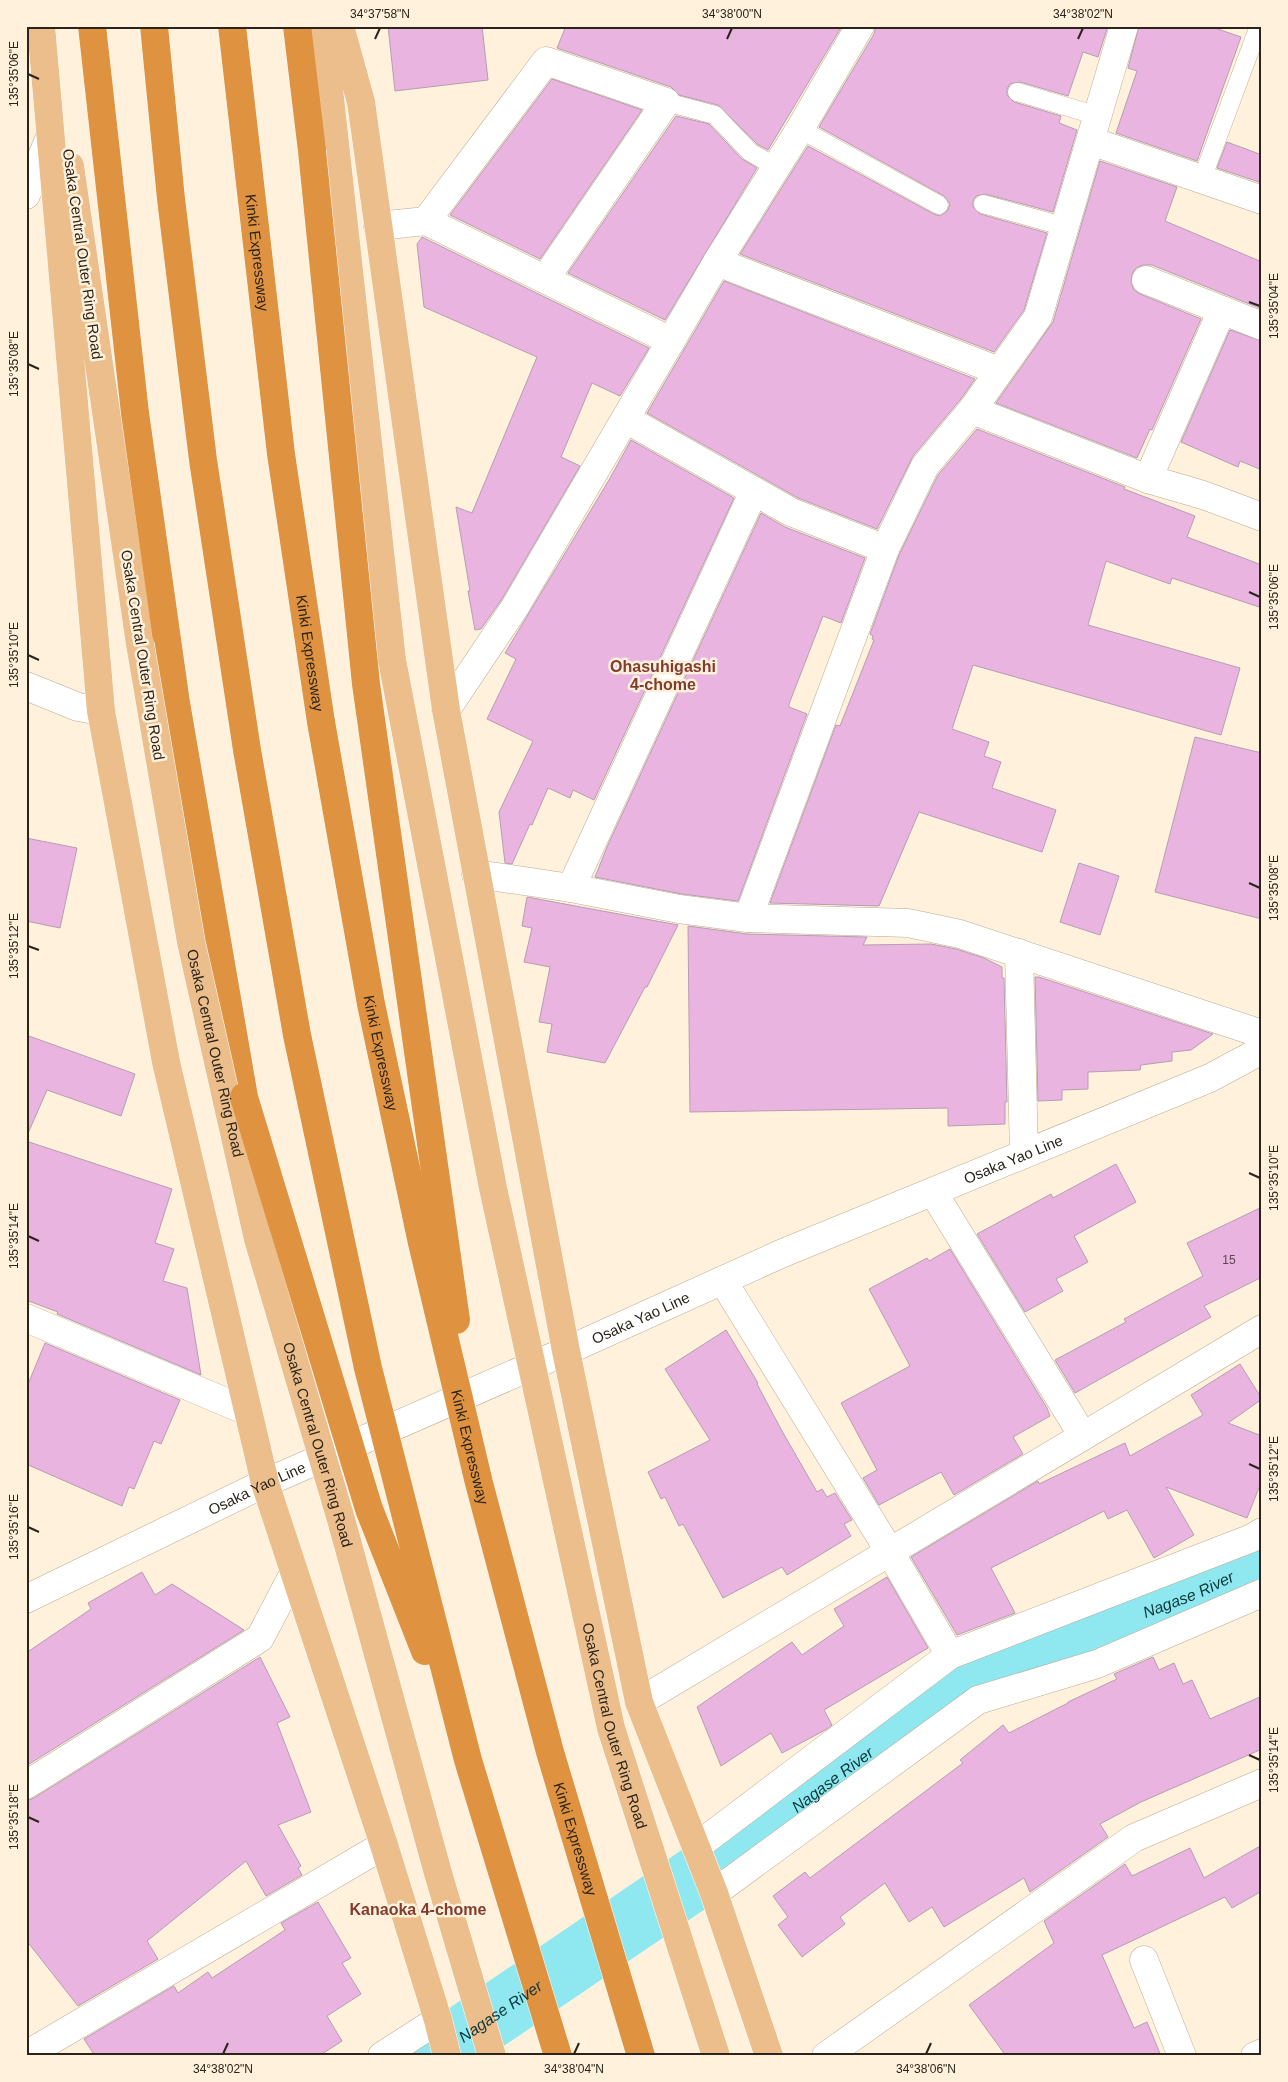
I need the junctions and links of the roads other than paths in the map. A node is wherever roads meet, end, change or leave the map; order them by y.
1 (42, 26) edge
2 (50, 26) edge
3 (92, 26) edge
4 (154, 26) edge
5 (232, 26) edge
6 (297, 26) edge
7 (322, 26) edge
8 (340, 26) edge
9 (860, 26) edge
10 (1124, 26) edge
11 (1259, 26) edge
12 (1017, 92) dead end
13 (666, 102) junction
14 (1098, 116) junction
15 (800, 129) junction
16 (50, 137) junction
17 (1091, 142) junction
18 (776, 167) junction
19 (1202, 179) junction
20 (26, 195) edge
21 (1262, 200) edge
22 (983, 204) dead end
23 (939, 206) dead end
24 (426, 222) junction
25 (378, 226) junction
26 (1066, 227) junction
27 (717, 262) junction
28 (545, 279) junction
29 (1146, 280) dead end
30 (1222, 310) junction
31 (1262, 326) edge
32 (671, 341) junction
33 (1000, 371) junction
34 (972, 410) junction
35 (626, 418) junction
36 (1148, 479) junction
37 (754, 491) junction
38 (1262, 517) edge
39 (885, 548) junction
40 (26, 686) edge
41 (446, 710) junction
42 (101, 711) junction
43 (476, 874) junction
44 (571, 888) junction
45 (748, 918) junction
46 (1019, 953) junction
47 (1262, 1034) edge
48 (1262, 1050) edge
49 (1024, 1154) junction
50 (934, 1192) junction
51 (723, 1281) junction
52 (28, 1322) edge
53 (1262, 1329) edge
54 (566, 1352) junction
55 (247, 1411) junction
56 (1083, 1436) junction
57 (265, 1483) junction
58 (479, 1483) junction
59 (1262, 1510) edge
60 (1257, 1535) edge
61 (890, 1552) junction
62 (294, 1573) junction
63 (1262, 1593) edge
64 (26, 1599) edge
65 (950, 1655) junction
66 (639, 1702) junction
67 (468, 1760) junction
68 (1262, 1784) edge
69 (26, 1785) edge
70 (384, 1845) junction
71 (696, 1847) junction
72 (714, 1893) junction
73 (1144, 1960) dead end
74 (438, 2020) junction
75 (30, 2045) edge
76 (1262, 2053) edge
77 (382, 2056) edge
78 (447, 2056) edge
79 (492, 2056) edge
80 (558, 2056) edge
81 (642, 2056) edge
82 (716, 2056) edge
83 (769, 2056) edge
84 (826, 2056) edge
85 (1182, 2056) edge
86 (1256, 2056) edge

1 - 16 main road
2 - 79 main road, Osaka Central Outer Ring Road, bridge
3 - 67 highway, bridge
4 - 67 highway, bridge
5 - 58 highway, Kinki Expressway, bridge
6 - 58 highway, bridge
7 - 82 main road, Osaka Central Outer Ring Road, bridge
8 - 25 main road
9 - 15 street
10 - 14 street
11 - 19 lane
12 - 14 lane
13 - 18 lane
13 - 24 street
13 - 28 street
14 - 17 street
15 - 18 street
15 - 23 lane
16 - 20 street
16 - 42 main road
17 - 19 street
17 - 26 street
18 - 27 street
19 - 21 street
22 - 26 lane
24 - 25 street
24 - 28 street
25 - 41 main road
26 - 33 street
27 - 32 street
27 - 33 street
28 - 32 street
29 - 30 street
30 - 31 street
30 - 36 street
32 - 35 street
33 - 34 street
34 - 36 street
34 - 39 street
35 - 37 street
35 - 41 street
36 - 38 street
37 - 39 street
37 - 44 street
39 - 45 street
40 - 42 street
41 - 43 main road
42 - 55 main road
43 - 44 street
43 - 54 main road
44 - 45 street
45 - 46 street
46 - 47 street
46 - 49 street
48 - 49 street, Osaka Yao Line
49 - 50 street, Osaka Yao Line
50 - 51 street, Osaka Yao Line
50 - 56 street
51 - 54 street, Osaka Yao Line
51 - 61 street
52 - 55 street
53 - 56 street
54 - 57 street, Osaka Yao Line
54 - 66 main road
55 - 57 main road
56 - 61 street
57 - 62 main road
57 - 64 street, Osaka Yao Line
58 - 81 highway, Kinki Expressway, bridge
59 - 60 street
60 - 65 street
61 - 65 street
61 - 66 street
62 - 69 street
62 - 70 main road
63 - 72 street
65 - 71 street
66 - 71 main road
67 - 80 highway, bridge
68 - 84 street
70 - 74 main road
70 - 75 street
71 - 72 main road
72 - 83 main road
73 - 85 street
74 - 77 street
74 - 78 main road
76 - 86 street

